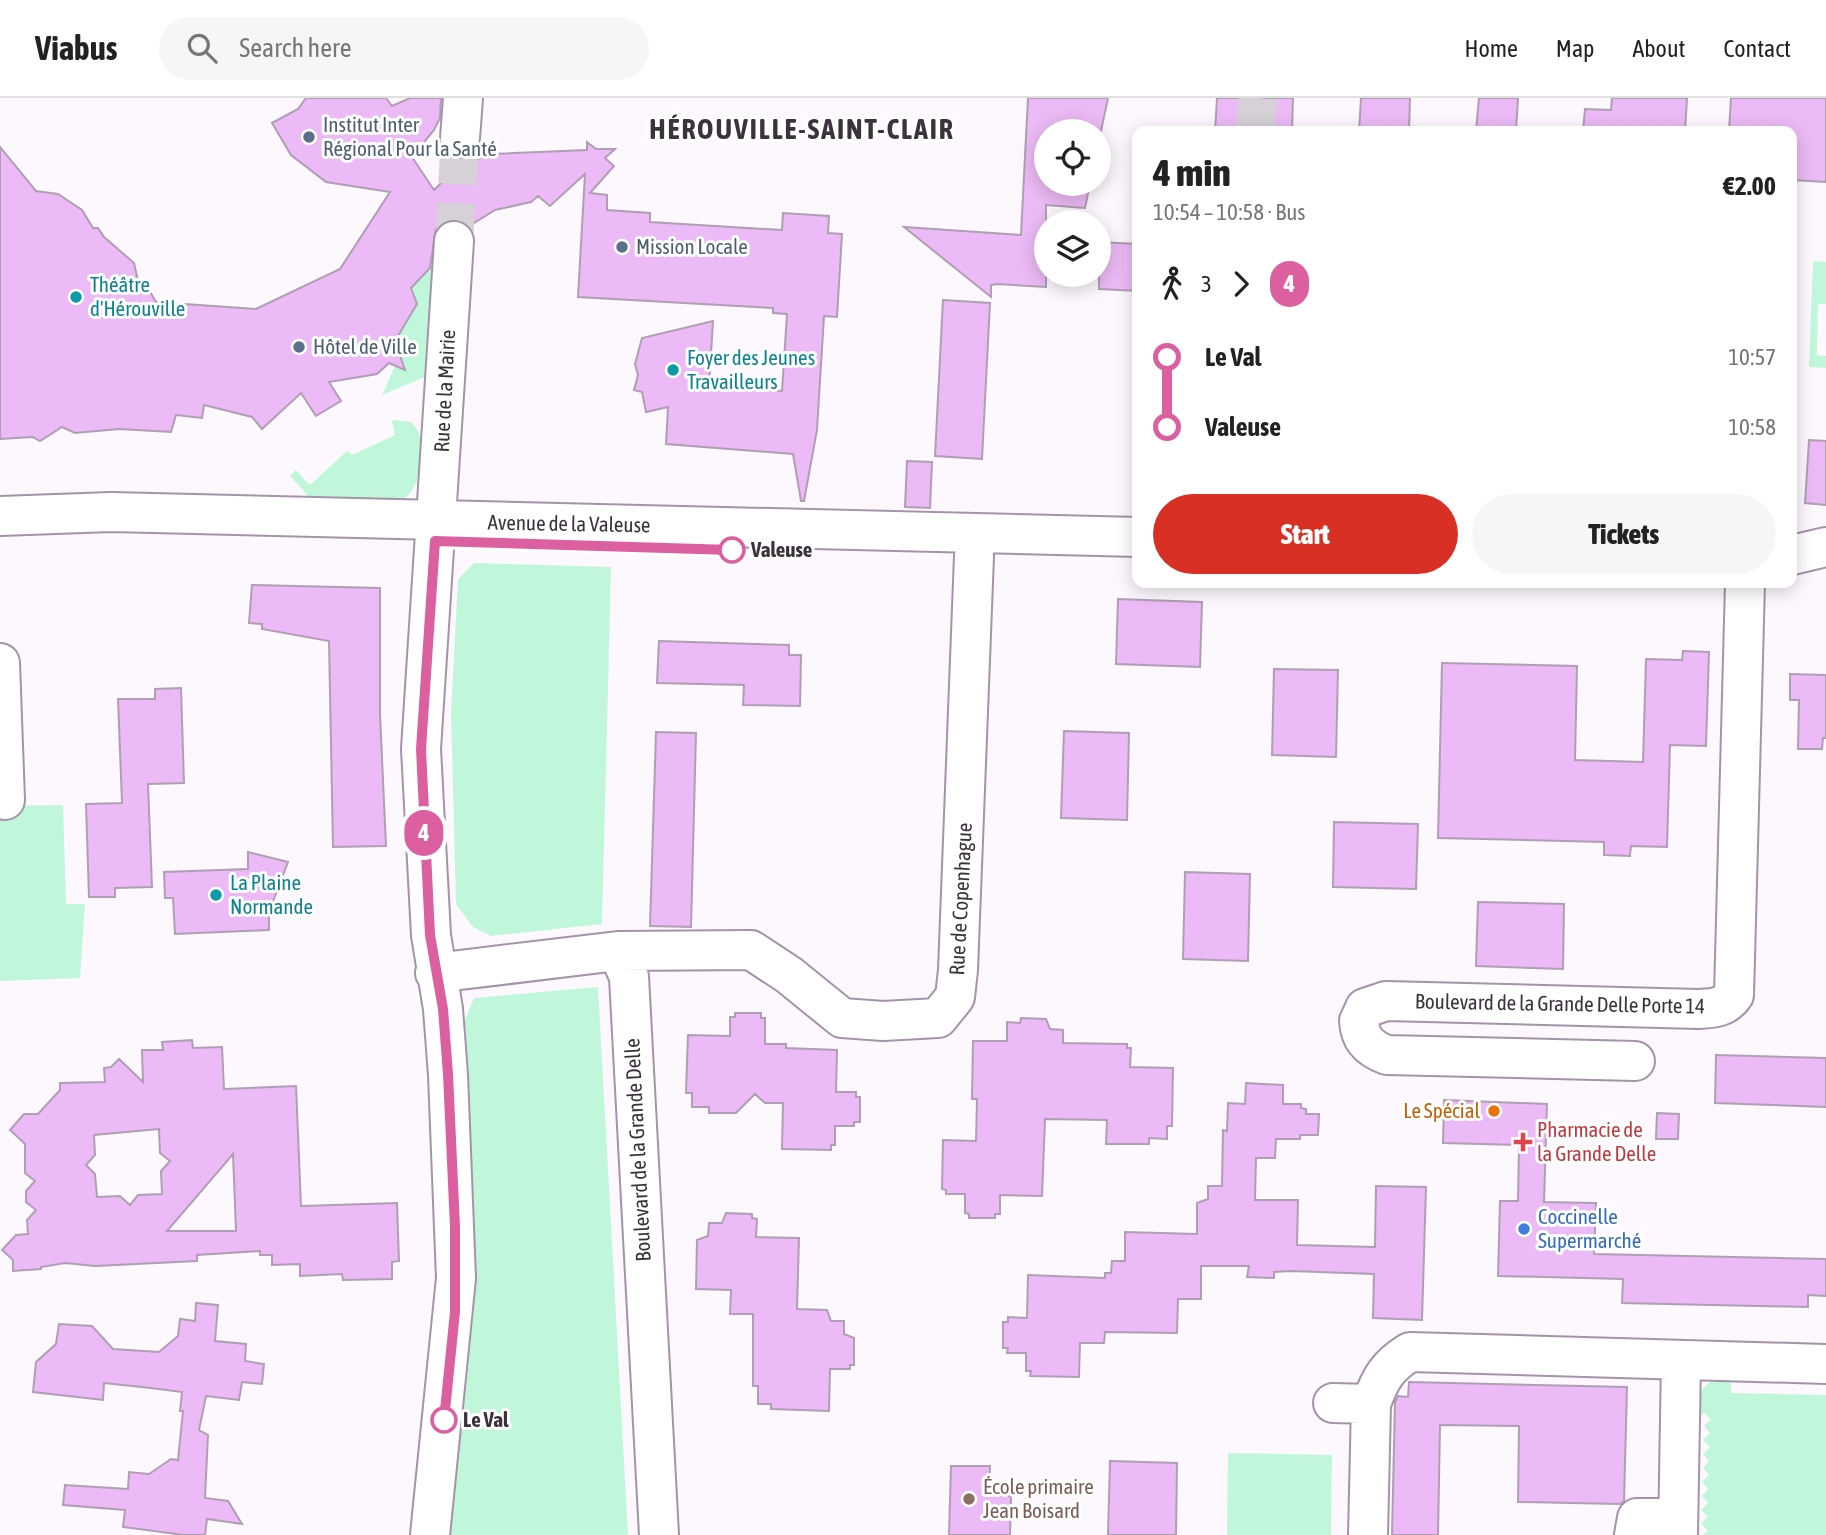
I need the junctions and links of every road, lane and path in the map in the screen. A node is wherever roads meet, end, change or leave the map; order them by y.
1 (463, 98) edge
2 (460, 138) tunnel mouth
3 (454, 241) tunnel mouth
4 (0, 516) edge
5 (436, 531) junction
6 (0, 536) edge
7 (1132, 537) edge
8 (983, 545) junction
9 (1826, 547) edge
10 (1797, 554) edge
11 (1132, 559) edge
12 (1745, 588) edge
13 (0, 663) edge
14 (5, 800) dead end
15 (618, 951) junction
16 (435, 973) junction
17 (1634, 1061) dead end
18 (1681, 1361) junction
19 (1826, 1364) edge
20 (1333, 1403) dead end
21 (1371, 1404) junction
22 (1678, 1524) edge
23 (430, 1535) edge
24 (659, 1535) edge
25 (1368, 1535) edge
26 (1634, 1535) edge

1 - 2 street
3 - 5 street, Rue de la Mairie
4 - 5 street, Avenue de la Valeuse
5 - 6 street, Avenue de la Valeuse
5 - 8 street, Avenue de la Valeuse
5 - 16 street, Rue de la Mairie
7 - 8 street, Avenue de la Valeuse
8 - 11 street, Avenue de la Valeuse
8 - 15 street, Rue de Copenhague
9 - 10 street
12 - 17 street, Boulevard de la Grande Delle Porte 14
13 - 14 street
15 - 16 street
15 - 24 street, Boulevard de la Grande Delle
16 - 23 street, Rue de la Mairie
18 - 19 street
18 - 21 street
18 - 22 street
20 - 21 street
21 - 25 street
22 - 26 street

